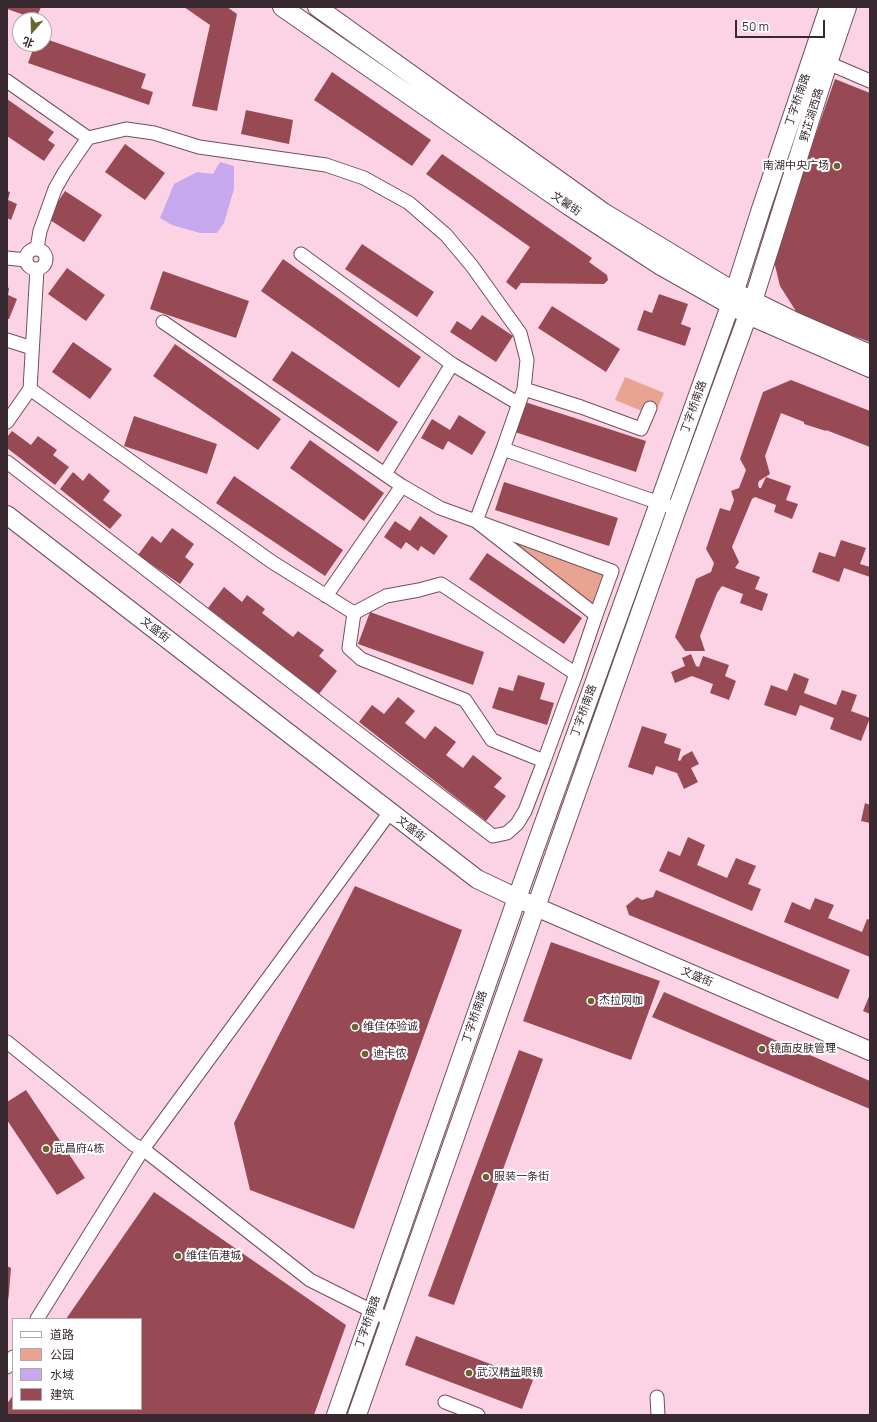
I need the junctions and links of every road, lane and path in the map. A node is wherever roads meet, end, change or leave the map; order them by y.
1 (282, 7) edge
2 (317, 7) edge
3 (829, 7) edge
4 (847, 7) edge
5 (828, 63) junction
6 (7, 81) edge
7 (870, 81) edge
8 (88, 138) junction
9 (37, 248) junction
10 (301, 254) dead end
11 (7, 258) edge
12 (26, 260) junction
13 (37, 269) junction
14 (732, 299) junction
15 (751, 308) junction
16 (163, 322) dead end
17 (7, 340) edge
18 (32, 348) junction
19 (870, 354) edge
20 (452, 364) junction
21 (870, 368) edge
22 (30, 389) junction
23 (524, 389) junction
24 (519, 404) junction
25 (650, 408) dead end
26 (7, 422) edge
27 (503, 449) junction
28 (7, 462) edge
29 (385, 474) junction
30 (402, 486) junction
31 (659, 502) junction
32 (677, 509) junction
33 (7, 515) edge
34 (476, 521) junction
35 (326, 596) junction
36 (354, 613) junction
37 (596, 615) junction
38 (576, 674) junction
39 (544, 761) junction
40 (390, 812) junction
41 (517, 898) junction
42 (536, 907) junction
43 (7, 1042) edge
44 (870, 1051) edge
45 (143, 1149) junction
46 (372, 1311) junction
47 (38, 1318) edge
48 (390, 1320) junction
49 (657, 1397) dead end
50 (445, 1402) dead end
51 (336, 1415) edge
52 (358, 1415) edge
53 (478, 1415) edge
54 (658, 1415) edge

1 - 14 main road, 文馨街
2 - 14 main road, 文馨街
3 - 14 main road, 丁字桥南路
4 - 5 main road, 野芷湖西路
5 - 7 street
5 - 15 main road, 野芷湖西路
6 - 8 street
8 - 9 street
8 - 23 street
9 - 12 street
9 - 13 street
10 - 20 street
11 - 12 street
12 - 13 street
13 - 18 street
14 - 15 main road, 文馨街
14 - 31 main road, 丁字桥南路
15 - 19 main road, 文馨街
15 - 21 main road, 文馨街
15 - 32 main road, 丁字桥南路
16 - 29 street
17 - 18 street
18 - 22 street
20 - 24 street
20 - 29 street
22 - 26 street
22 - 35 street
23 - 24 street
23 - 25 street
24 - 27 street
27 - 31 street
27 - 34 street
28 - 39 street
29 - 30 street
30 - 34 street
30 - 35 street
31 - 32 street
31 - 41 main road, 丁字桥南路
32 - 42 main road, 丁字桥南路
33 - 40 main road, 文盛街
34 - 37 street
34 - 37 street
35 - 36 street
36 - 38 street
36 - 39 street
37 - 38 street
38 - 39 street
40 - 41 main road, 文盛街
40 - 45 street
41 - 42 main road, 文盛街
41 - 46 main road, 丁字桥南路
42 - 44 main road, 文盛街
42 - 48 main road, 丁字桥南路
43 - 45 street
45 - 46 street
45 - 47 street
46 - 48 street
46 - 51 main road, 丁字桥南路
48 - 52 main road, 丁字桥南路
49 - 54 street
50 - 53 street

